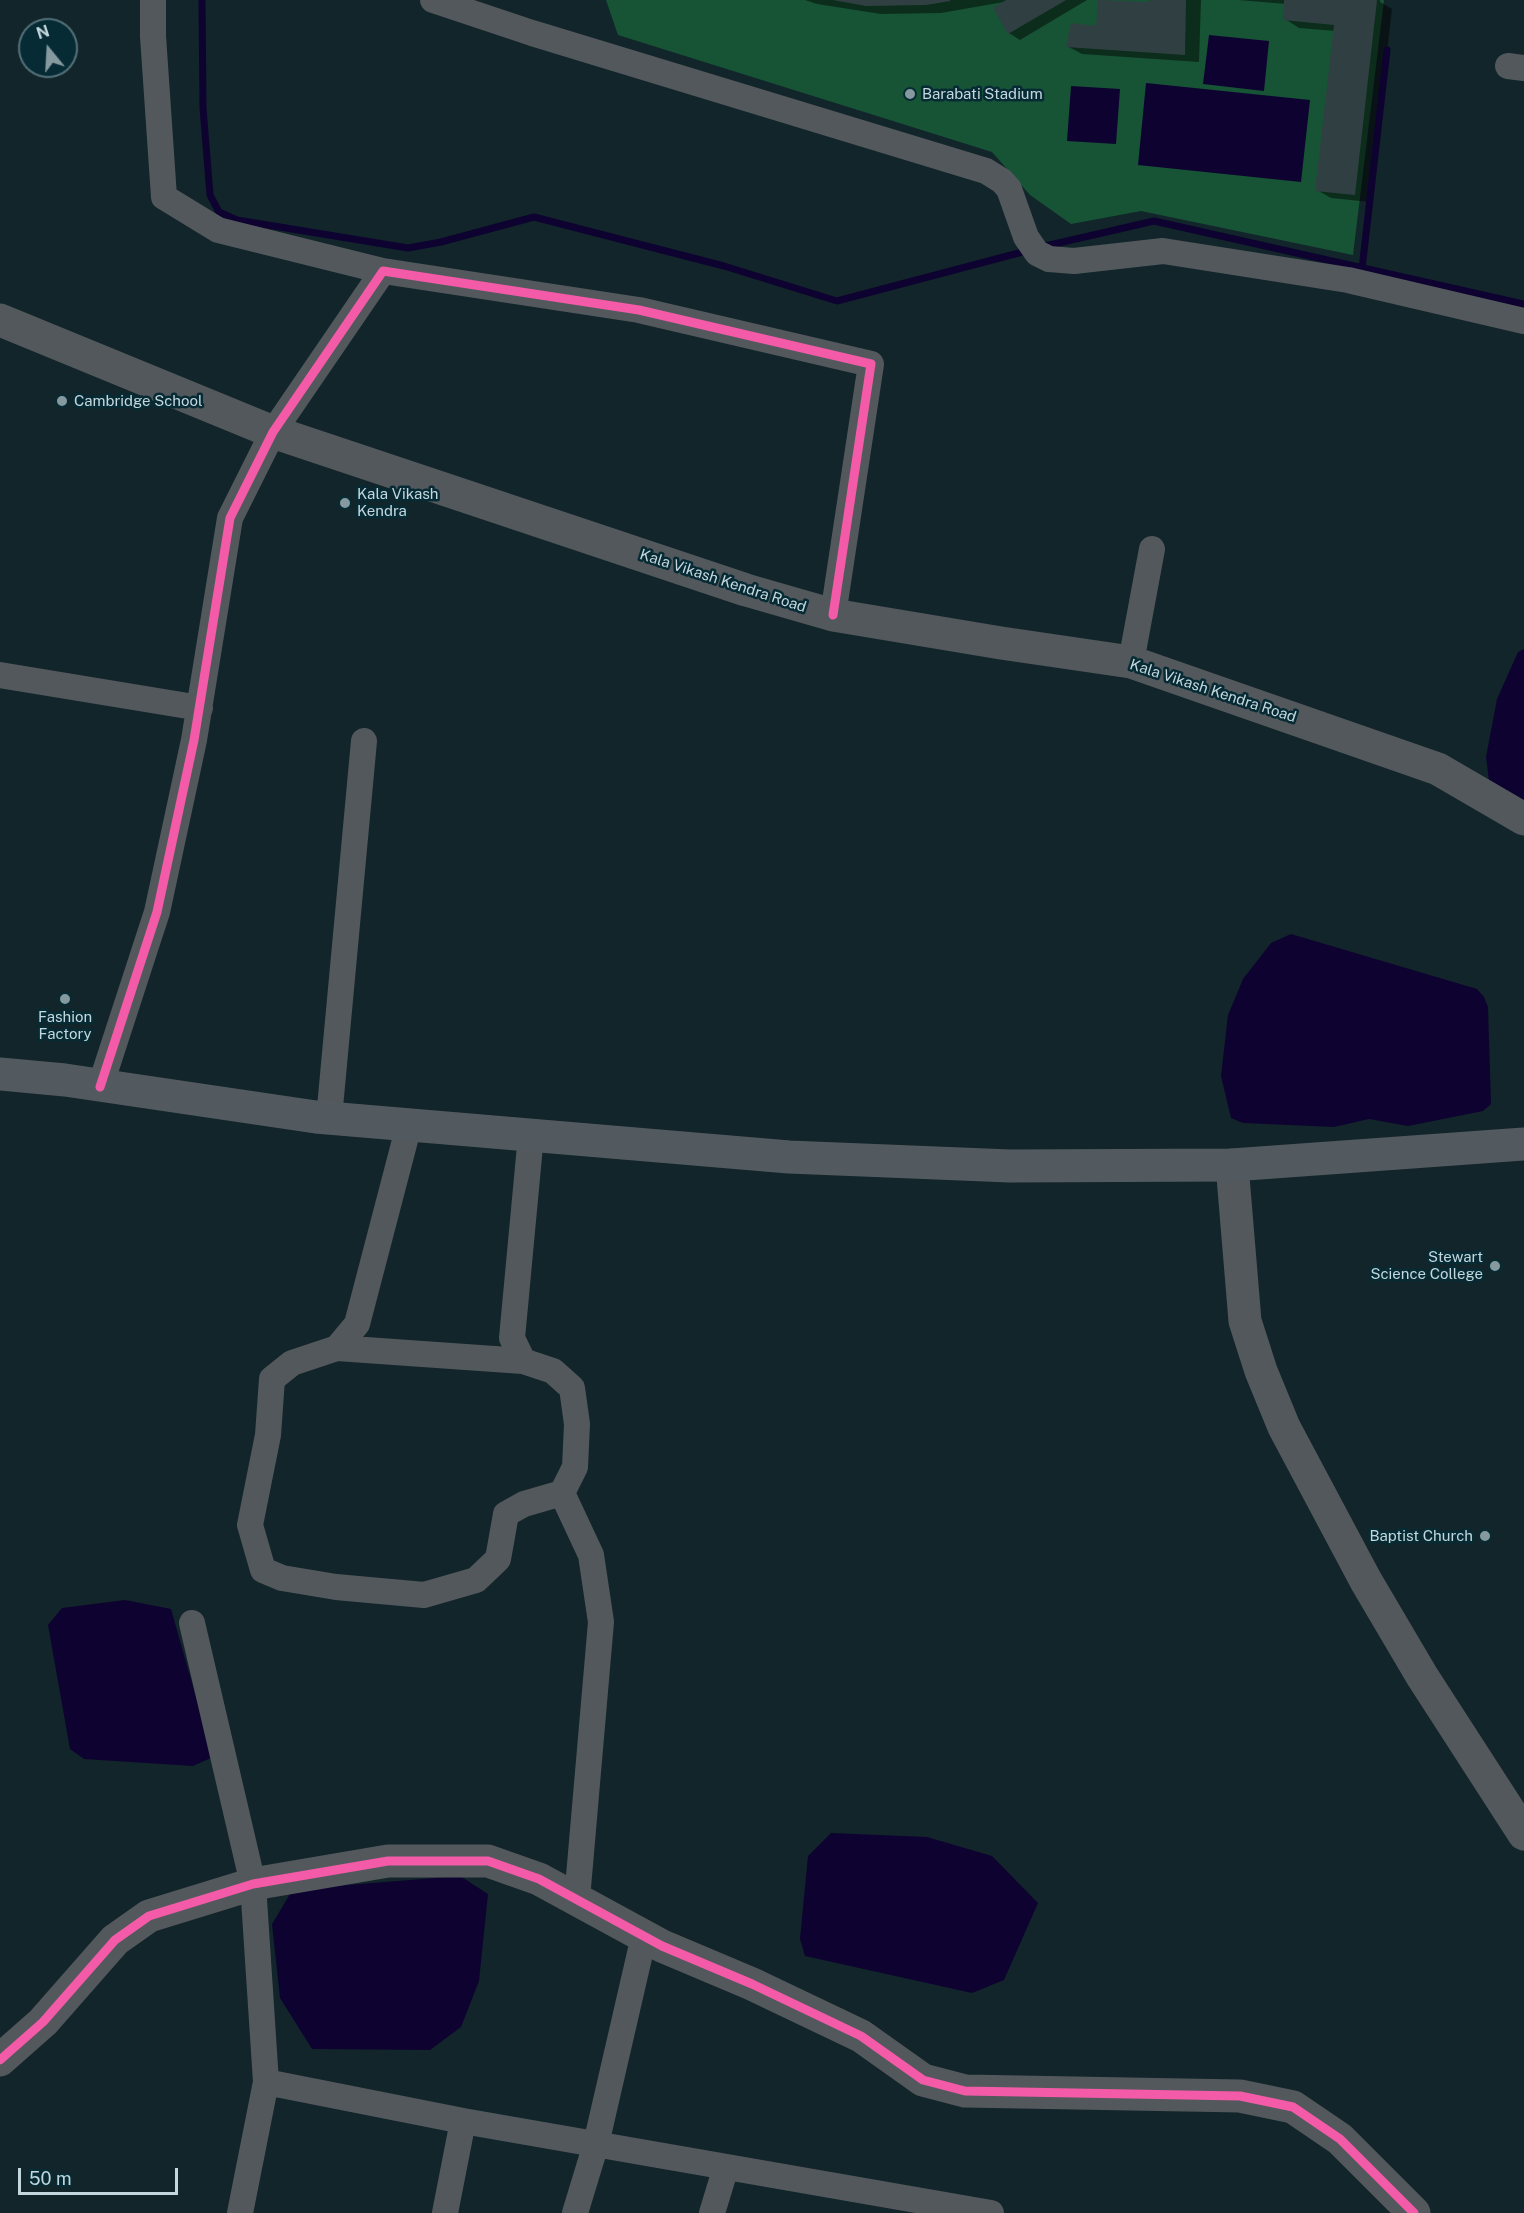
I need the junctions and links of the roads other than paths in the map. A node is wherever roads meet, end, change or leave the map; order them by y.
1 (153, 0) edge
2 (433, 0) edge
3 (383, 272) junction
4 (0, 320) edge
5 (1524, 321) edge
6 (273, 432) junction
7 (1152, 549) dead end
8 (833, 615) junction
9 (1131, 662) junction
10 (0, 675) edge
11 (200, 708) junction
12 (364, 741) dead end
13 (1524, 819) edge
14 (0, 1074) edge
15 (100, 1087) junction
16 (329, 1118) junction
17 (409, 1125) junction
18 (531, 1135) junction
19 (1524, 1144) edge
20 (1232, 1165) junction
21 (336, 1348) junction
22 (523, 1361) junction
23 (562, 1493) junction
24 (192, 1623) dead end
25 (1524, 1834) edge
26 (253, 1884) junction
27 (577, 1899) junction
28 (644, 1936) junction
29 (0, 2060) edge
30 (266, 2082) junction
31 (463, 2121) junction
32 (596, 2144) junction
33 (726, 2167) junction
34 (240, 2213) edge
35 (445, 2213) edge
36 (575, 2213) edge
37 (711, 2213) edge
38 (991, 2213) edge
39 (1414, 2213) edge

1 - 3 street
2 - 5 street
3 - 6 street
3 - 8 street
4 - 6 street, Kala Vikash Kendra Road
6 - 8 street, Kala Vikash Kendra Road
6 - 11 street
7 - 9 street
8 - 9 street, Kala Vikash Kendra Road
9 - 13 street, Kala Vikash Kendra Road
10 - 11 street
11 - 15 street
12 - 16 street
14 - 15 main road
15 - 16 main road
16 - 17 main road
17 - 18 main road
17 - 21 street
18 - 20 main road
18 - 22 street
19 - 20 main road
20 - 25 street
21 - 22 street
21 - 23 street
22 - 23 street
23 - 27 street
24 - 26 street
26 - 27 street
26 - 29 street
26 - 30 street
27 - 28 street
28 - 32 street
28 - 39 street
30 - 31 street
30 - 34 street
31 - 32 street
31 - 35 street
32 - 33 street
32 - 36 street
33 - 37 street
33 - 38 street

